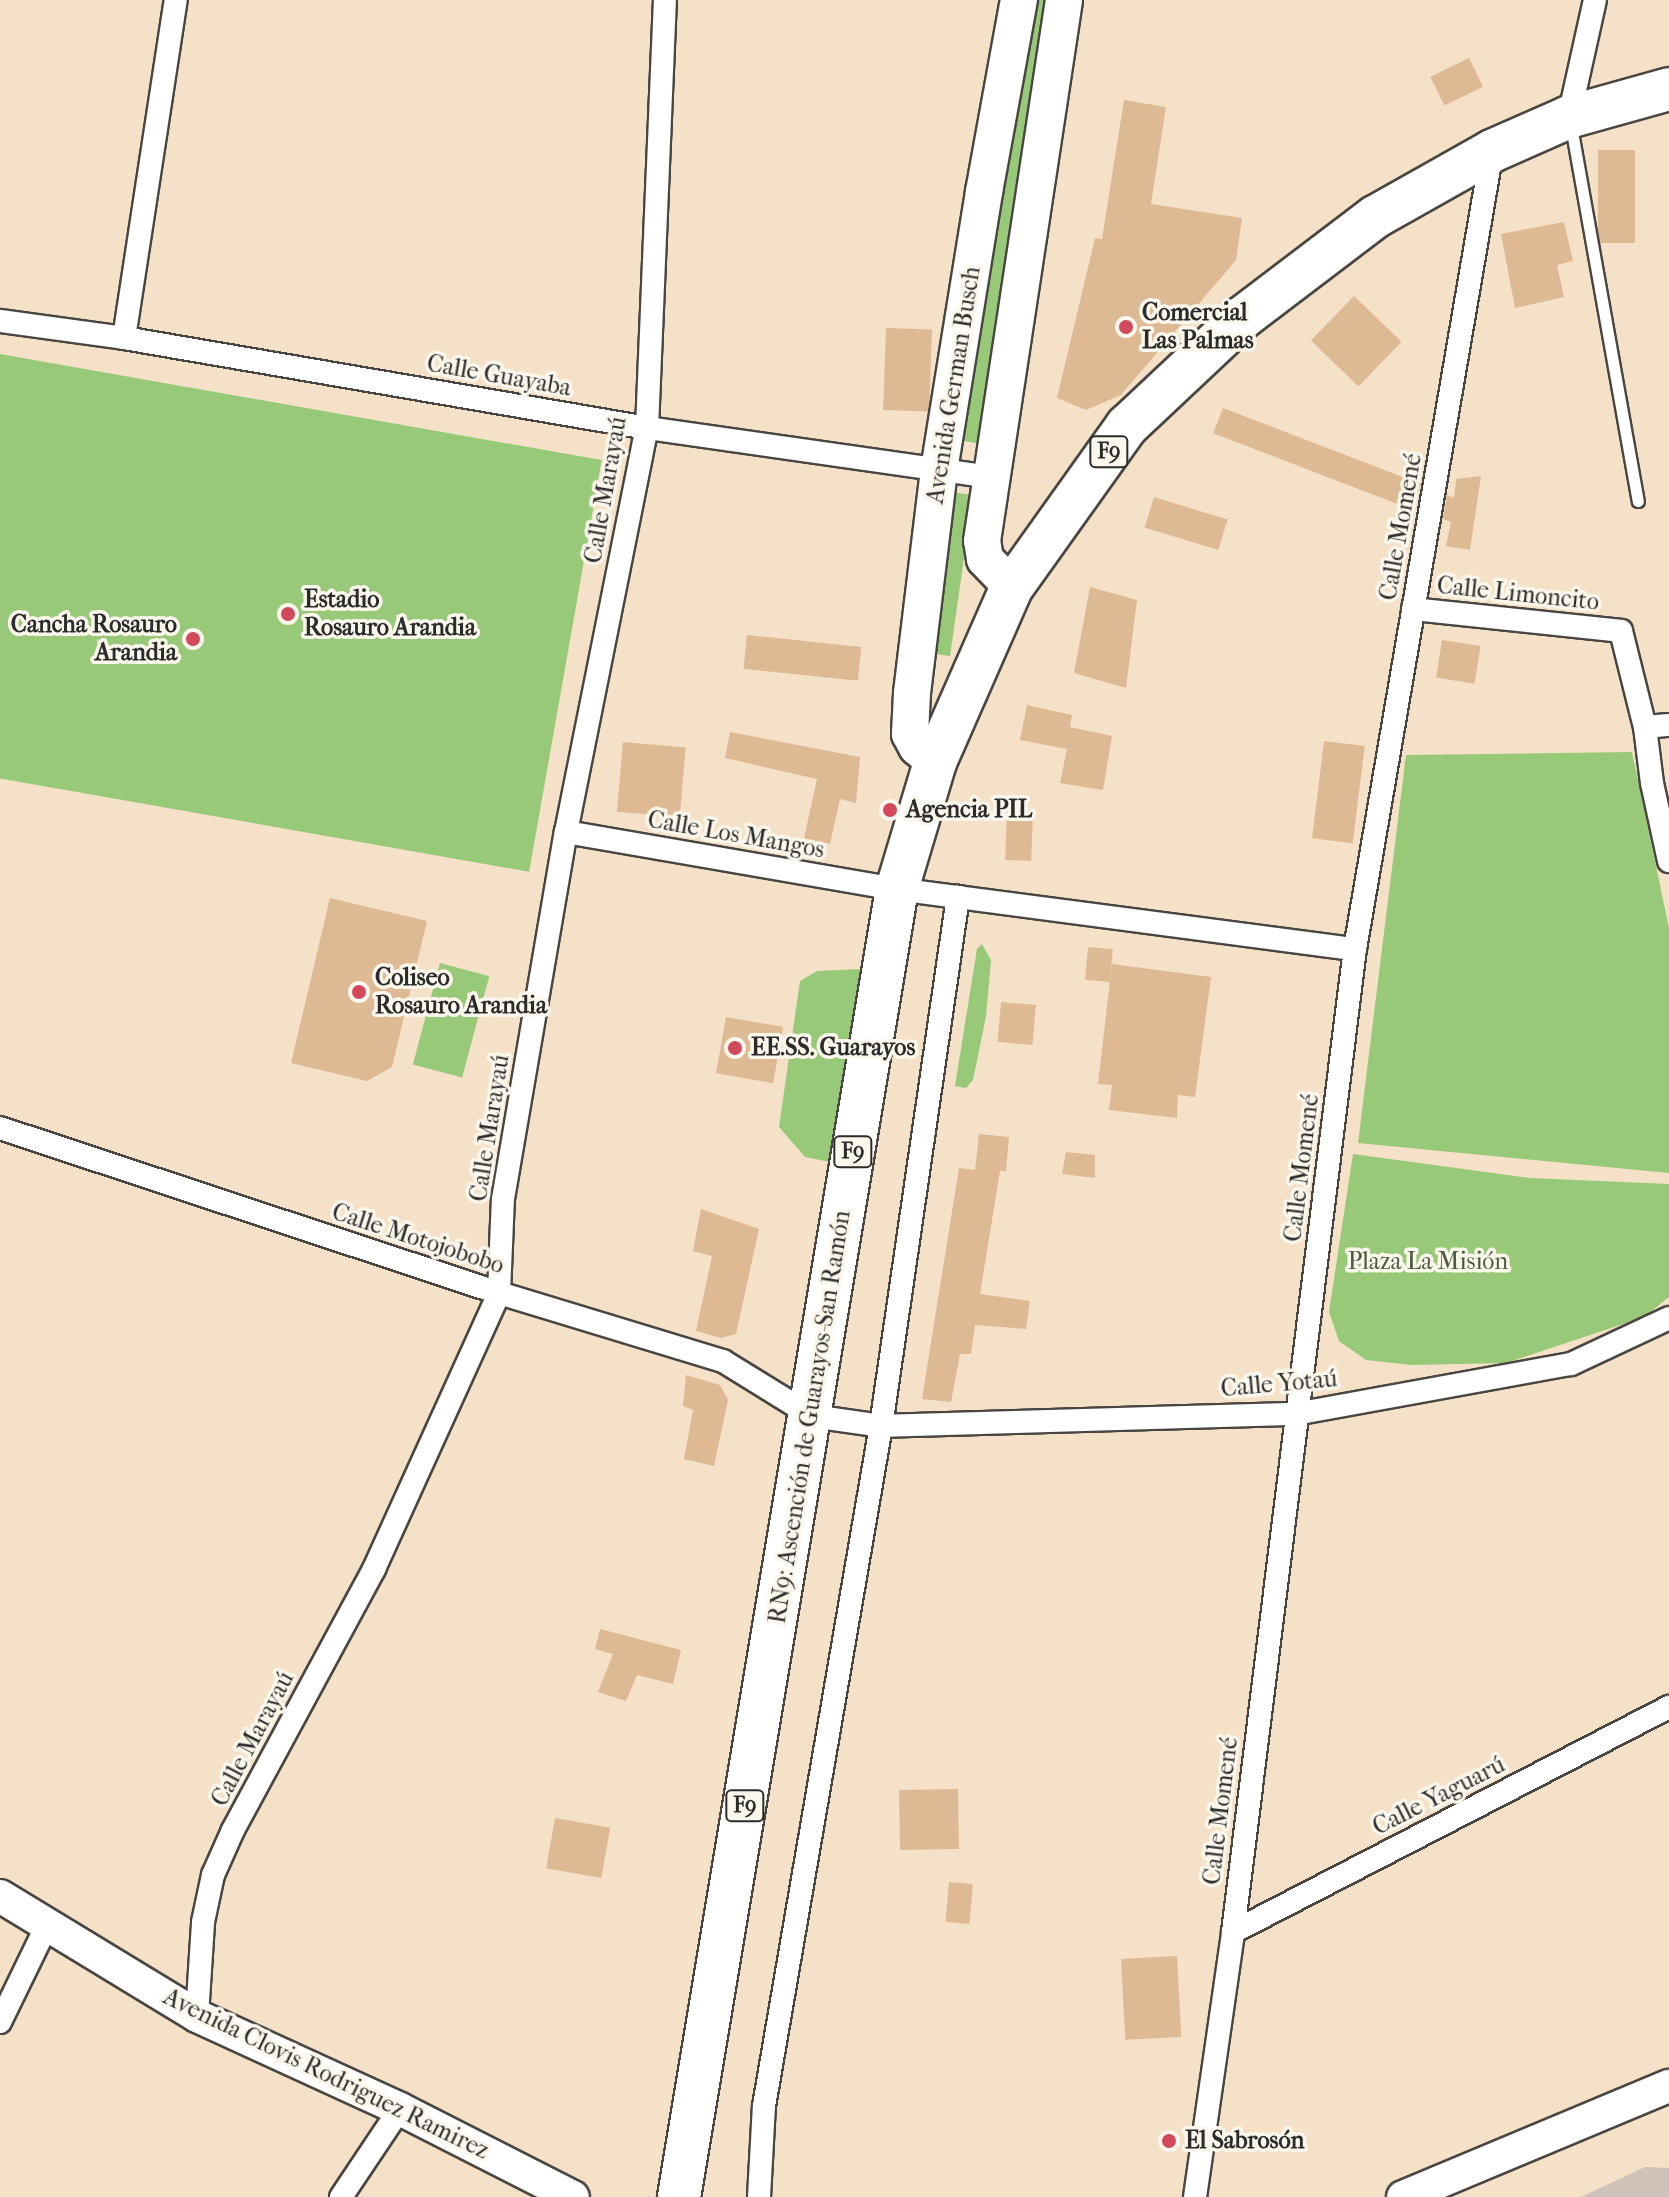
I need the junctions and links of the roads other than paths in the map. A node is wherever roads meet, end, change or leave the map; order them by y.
1 (176, 0) edge
2 (665, 0) edge
3 (1019, 0) edge
4 (1064, 0) edge
5 (1595, 0) edge
6 (1669, 89) edge
7 (1569, 117) junction
8 (1492, 151) junction
9 (0, 321) edge
10 (124, 338) junction
11 (647, 428) junction
12 (939, 470) junction
13 (990, 477) junction
14 (1638, 501) dead end
15 (1012, 587) junction
16 (1413, 609) junction
17 (1669, 725) edge
18 (1645, 727) junction
19 (935, 762) junction
20 (566, 832) junction
21 (1669, 861) edge
22 (897, 889) junction
23 (958, 897) junction
24 (1355, 949) junction
25 (0, 1128) edge
26 (499, 1293) junction
27 (1669, 1318) edge
28 (1295, 1414) junction
29 (812, 1416) junction
30 (881, 1426) junction
31 (1669, 1707) edge
32 (0, 1896) edge
33 (47, 1925) junction
34 (1233, 1932) junction
35 (197, 2016) junction
36 (0, 2022) edge
37 (1669, 2086) edge
38 (400, 2109) junction
39 (341, 2197) edge
40 (573, 2197) edge
41 (679, 2197) edge
42 (759, 2197) edge
43 (1195, 2197) edge
44 (1403, 2197) edge

1 - 10 street
2 - 11 street, Calle Marayaú
3 - 12 main road, Avenida German Busch
4 - 13 main road, Avenida German Busch
5 - 7 street
6 - 7 highway, RN9: Ascención de Guarayos-San Ramón / F9
7 - 8 highway, RN9: Ascención de Guarayos-San Ramón / F9
7 - 14 lane
8 - 15 highway, RN9: Ascención de Guarayos-San Ramón / F9
8 - 16 street, Calle Momené
9 - 10 street, Calle Guayaba
10 - 11 street, Calle Guayaba
11 - 12 street, Calle Guayaba
11 - 20 street, Calle Marayaú
12 - 13 street, Calle Guayaba
12 - 19 main road, Avenida German Busch
13 - 15 main road, Avenida German Busch
15 - 19 highway, RN9: Ascención de Guarayos-San Ramón / F9
16 - 18 street, Calle Limoncito
16 - 24 street, Calle Momené
17 - 18 street
18 - 21 street, Calle Limoncito
19 - 22 highway, RN9: Ascención de Guarayos-San Ramón / F9
20 - 22 street, Calle Los Mangos
20 - 26 street, Calle Marayaú
22 - 23 street, Calle Los Mangos
22 - 29 highway, RN9: Ascención de Guarayos-San Ramón / F9
23 - 24 street, Calle Los Mangos
23 - 30 street
24 - 28 street, Calle Momené
25 - 26 street, Calle Motojobobo
26 - 29 street, Calle Motojobobo
26 - 35 street, Calle Marayaú
27 - 28 street, Calle Yotaú
28 - 30 street, Calle Yotaú
28 - 34 street, Calle Momené
29 - 30 street, Calle Yotaú
29 - 41 highway, RN9: Ascención de Guarayos-San Ramón / F9
30 - 42 street
31 - 34 street, Calle Yaguarú
32 - 33 main road, Avenida Clovis Rodriguez Ramirez
33 - 35 main road, Avenida Clovis Rodriguez Ramirez
33 - 36 street
34 - 43 street, Calle Momené
35 - 38 main road, Avenida Clovis Rodriguez Ramirez
37 - 44 main road
38 - 39 street
38 - 40 main road, Avenida Clovis Rodriguez Ramirez

